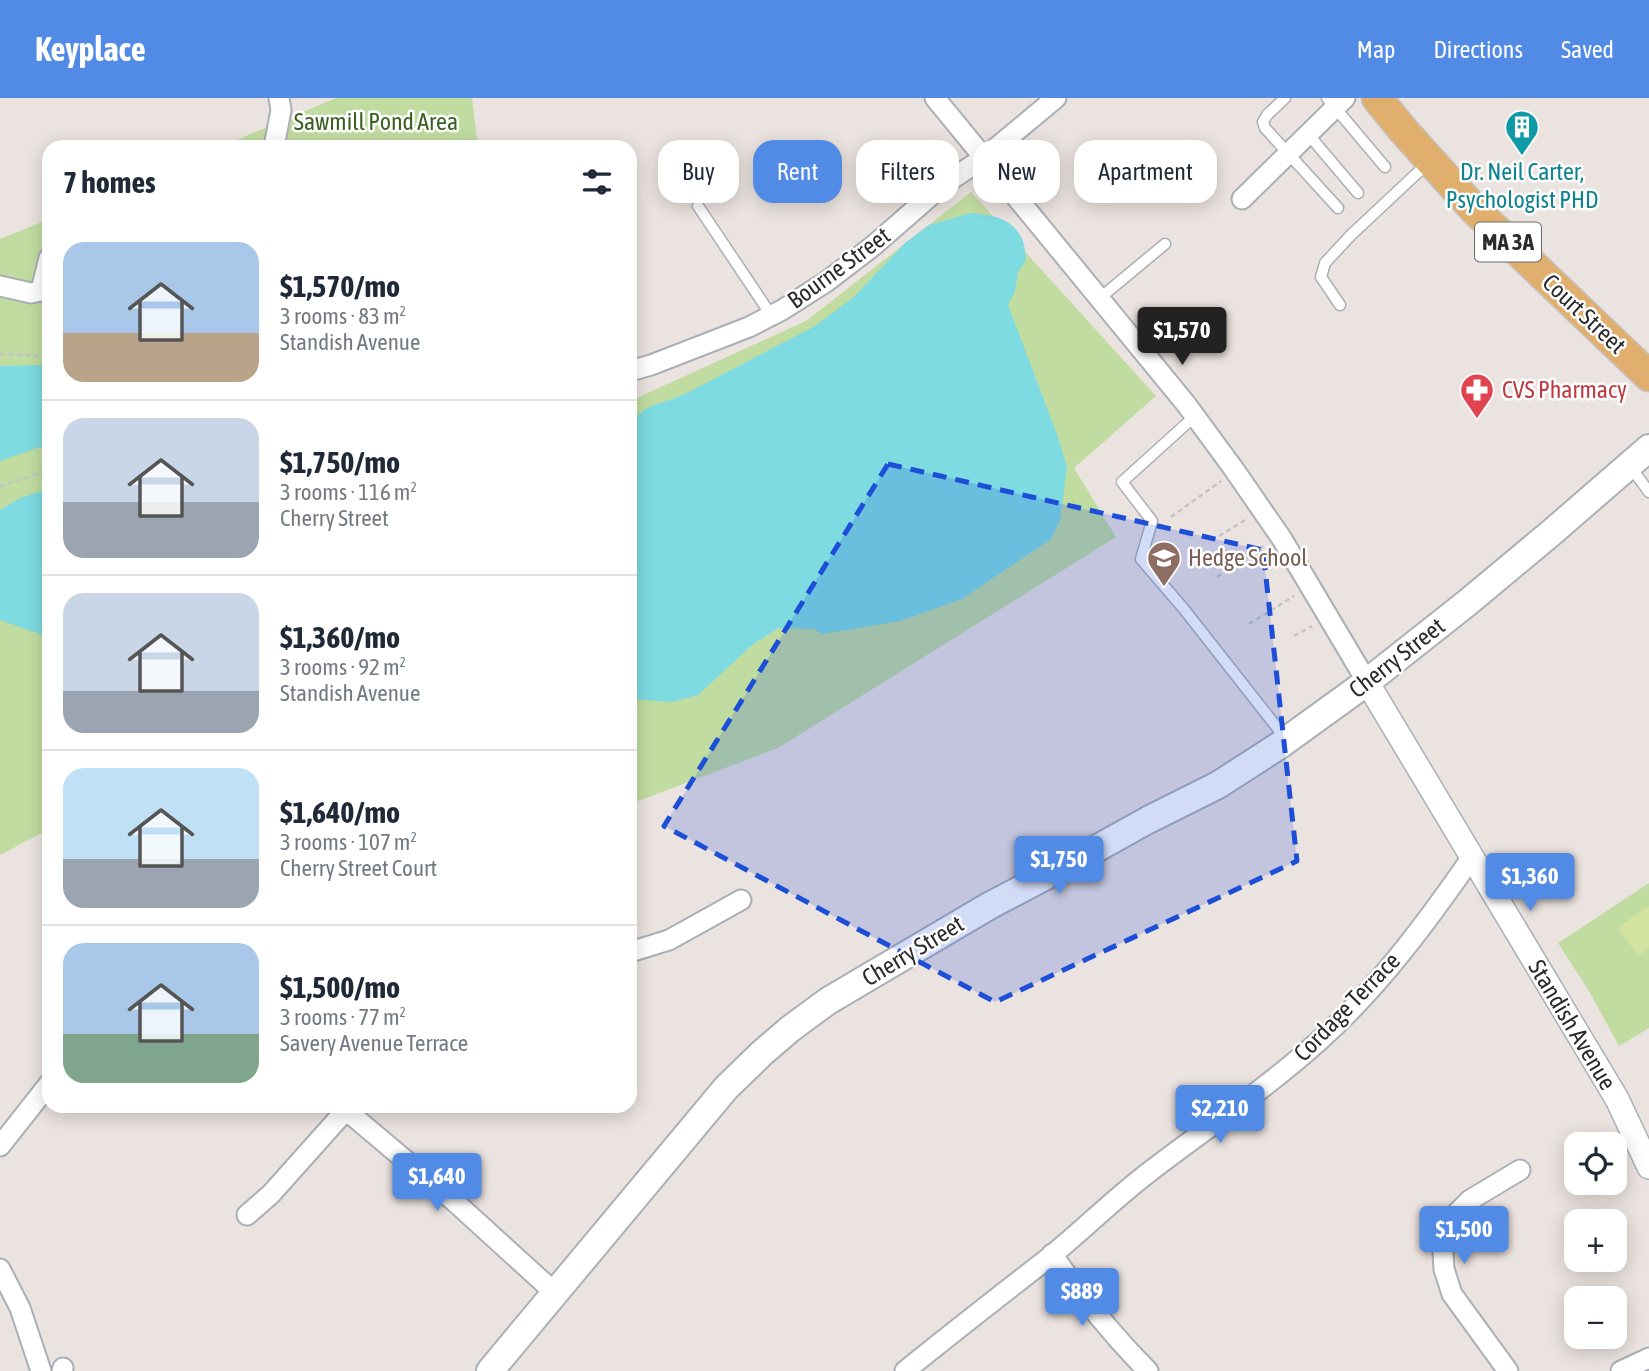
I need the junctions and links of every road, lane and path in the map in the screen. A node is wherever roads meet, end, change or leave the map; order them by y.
1 (279, 98) edge
2 (935, 98) edge
3 (1056, 98) edge
4 (1285, 98) edge
5 (1377, 98) edge
6 (1336, 101) edge
7 (1308, 134) junction
8 (275, 140) edge
9 (1006, 140) edge
10 (973, 144) edge
11 (1288, 153) junction
12 (1430, 161) junction
13 (973, 166) edge
14 (1385, 167) dead end
15 (1358, 193) dead end
16 (1241, 199) dead end
17 (1022, 203) edge
18 (698, 206) dead end
19 (1338, 208) dead end
20 (1165, 244) dead end
21 (0, 286) edge
22 (42, 287) edge
23 (1100, 298) junction
24 (1340, 305) dead end
25 (771, 315) junction
26 (0, 354) edge
27 (42, 356) edge
28 (637, 369) edge
29 (1649, 376) edge
30 (1195, 416) junction
31 (1649, 448) edge
32 (1629, 466) junction
33 (42, 472) edge
34 (1221, 481) dead end
35 (0, 486) edge
36 (1649, 492) edge
37 (1171, 517) dead end
38 (1247, 519) dead end
39 (1219, 536) dead end
40 (1265, 545) dead end
41 (1217, 577) dead end
42 (1297, 594) dead end
43 (1249, 624) dead end
44 (1315, 624) dead end
45 (1294, 636) dead end
46 (1367, 682) junction
47 (1287, 740) junction
48 (1472, 857) junction
49 (741, 900) dead end
50 (637, 950) edge
51 (42, 1093) edge
52 (340, 1113) edge
53 (350, 1113) edge
54 (0, 1146) edge
55 (1649, 1167) edge
56 (1520, 1170) dead end
57 (247, 1215) dead end
58 (1052, 1254) junction
59 (0, 1269) edge
60 (555, 1293) junction
61 (1649, 1358) edge
62 (41, 1371) edge
63 (490, 1371) edge
64 (905, 1371) edge
65 (1148, 1371) edge
66 (1508, 1371) edge
67 (1621, 1371) edge

1 - 8 street
2 - 10 street, Standish Avenue
3 - 9 street, Bourne Street
4 - 11 lane
5 - 12 main road, Court Street / MA 3A
6 - 7 street
6 - 14 lane
7 - 11 street
7 - 15 lane
11 - 16 street
11 - 19 lane
12 - 24 lane
12 - 29 main road, Court Street / MA 3A
13 - 25 street, Bourne Street
17 - 23 street, Standish Avenue
18 - 25 lane
20 - 23 lane
21 - 22 street
23 - 30 street, Standish Avenue
25 - 28 street, Bourne Street
26 - 27 path
30 - 46 street, Standish Avenue
30 - 47 lane
31 - 32 main road, Cherry Street
32 - 36 lane
32 - 46 main road, Cherry Street
33 - 35 path
34 - 37 path
38 - 39 path
40 - 41 path
42 - 43 path
44 - 45 path
46 - 47 main road, Cherry Street
46 - 48 street, Standish Avenue
47 - 60 main road, Cherry Street
48 - 55 street, Standish Avenue
48 - 58 street, Cordage Terrace
49 - 50 street
51 - 54 street
52 - 57 street
53 - 60 street
56 - 66 street
58 - 64 street, Cordage Terrace
58 - 65 street
59 - 62 street
60 - 63 main road, Cherry Street
61 - 67 street

